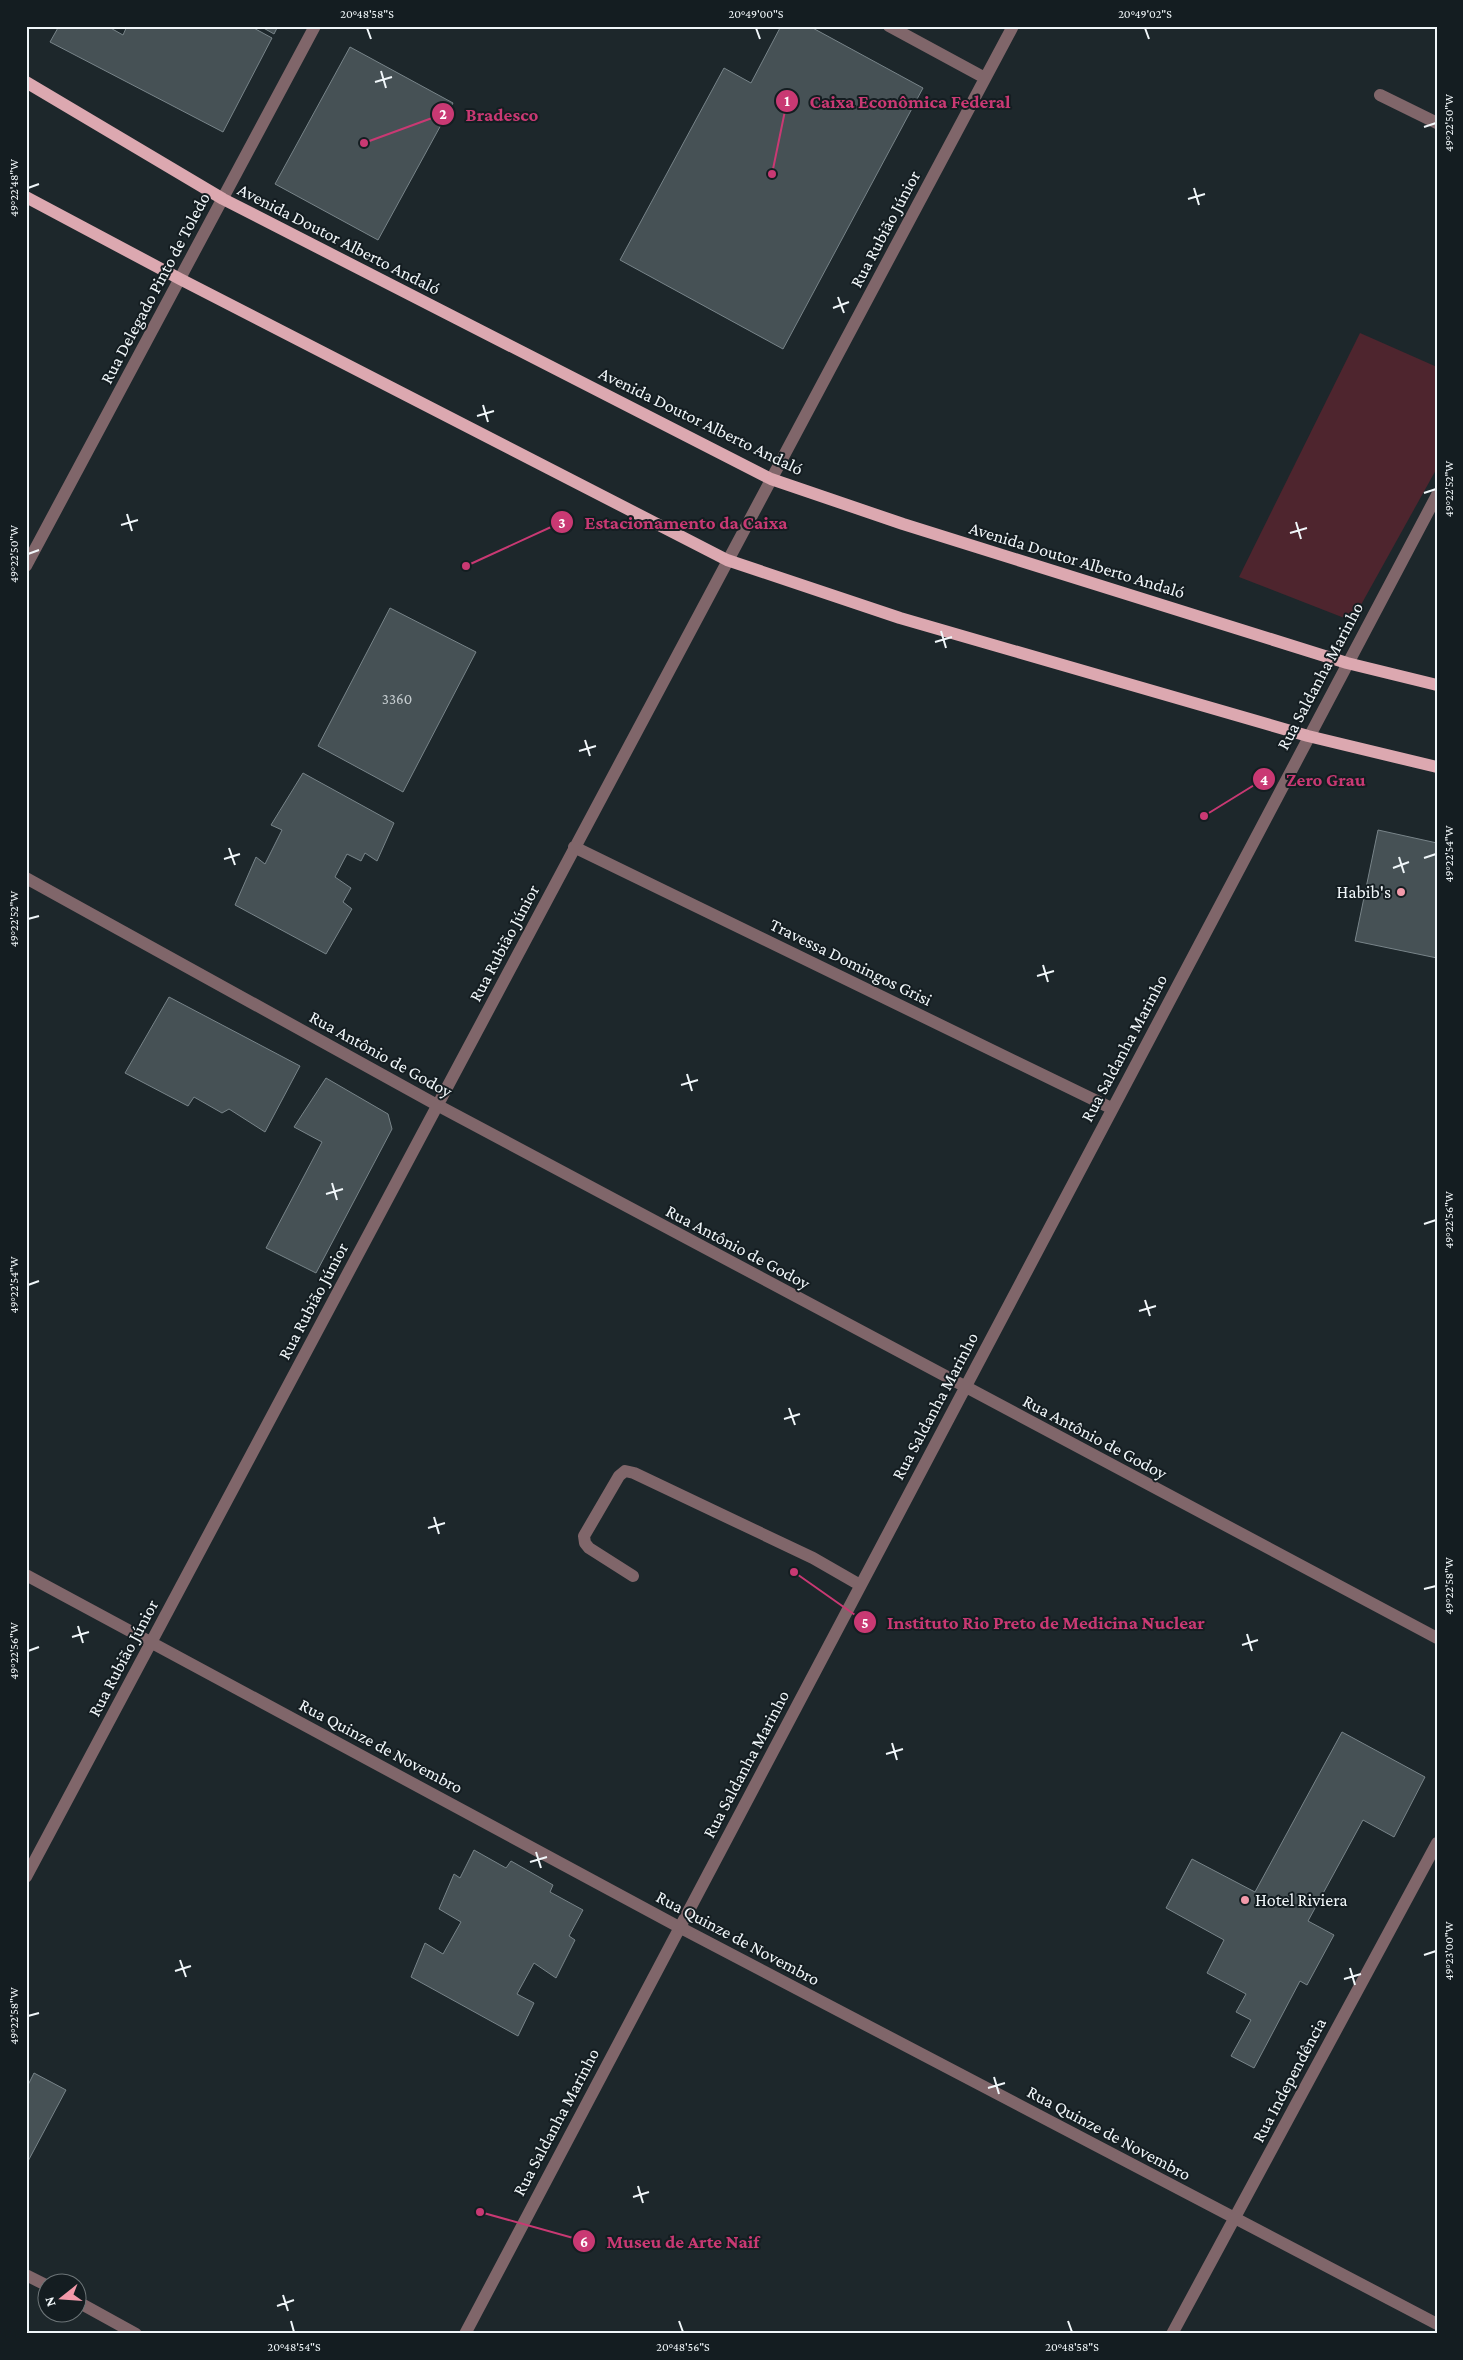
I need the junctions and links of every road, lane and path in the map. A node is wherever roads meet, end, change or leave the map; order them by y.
1 (315, 26) edge
2 (888, 26) edge
3 (1013, 26) edge
4 (985, 78) junction
5 (26, 82) edge
6 (1380, 95) dead end
7 (1437, 123) edge
8 (26, 197) edge
9 (223, 199) junction
10 (180, 279) junction
11 (771, 479) junction
12 (1437, 495) edge
13 (727, 560) junction
14 (26, 566) edge
15 (1347, 663) junction
16 (1437, 685) edge
17 (1308, 736) junction
18 (1437, 767) edge
19 (574, 848) junction
20 (26, 878) edge
21 (437, 1105) junction
22 (1111, 1108) junction
23 (964, 1388) junction
24 (26, 1575) edge
25 (633, 1576) dead end
26 (860, 1585) junction
27 (1437, 1638) edge
28 (152, 1642) junction
29 (1437, 1843) edge
30 (26, 1877) edge
31 (679, 1927) junction
32 (1234, 2219) junction
33 (26, 2275) edge
34 (38, 2281) edge
35 (88, 2308) edge
36 (1437, 2324) edge
37 (136, 2334) edge
38 (465, 2334) edge
39 (1172, 2334) edge

1 - 9 street, Rua Delegado Pinto de Toledo
2 - 4 street
3 - 4 street, Rua Rubião Júnior
4 - 11 street, Rua Rubião Júnior
5 - 9 main road, Avenida Doutor Alberto Andaló
6 - 7 street
8 - 10 main road
9 - 10 street, Rua Delegado Pinto de Toledo
9 - 11 main road, Avenida Doutor Alberto Andaló
10 - 13 main road
10 - 14 street, Rua Delegado Pinto de Toledo
11 - 13 street, Rua Rubião Júnior
11 - 15 main road, Avenida Doutor Alberto Andaló
12 - 15 street, Rua Saldanha Marinho
13 - 17 main road
13 - 19 street, Rua Rubião Júnior
15 - 16 main road, Avenida Doutor Alberto Andaló
15 - 17 street, Rua Saldanha Marinho
17 - 18 main road
17 - 22 street, Rua Saldanha Marinho
19 - 21 street, Rua Rubião Júnior
19 - 22 street, Travessa Domingos Grisi
20 - 21 street, Rua Antônio de Godoy
21 - 23 street, Rua Antônio de Godoy
21 - 28 street, Rua Rubião Júnior
22 - 23 street, Rua Saldanha Marinho
23 - 26 street, Rua Saldanha Marinho
23 - 27 street, Rua Antônio de Godoy
24 - 28 street, Rua Quinze de Novembro
25 - 26 street
26 - 31 street, Rua Saldanha Marinho
28 - 30 street, Rua Rubião Júnior
28 - 31 street, Rua Quinze de Novembro
29 - 32 street, Rua Independência
31 - 32 street, Rua Quinze de Novembro
31 - 38 street, Rua Saldanha Marinho
32 - 36 street, Rua Quinze de Novembro
32 - 39 street, Rua Independência
33 - 34 street
35 - 37 street

